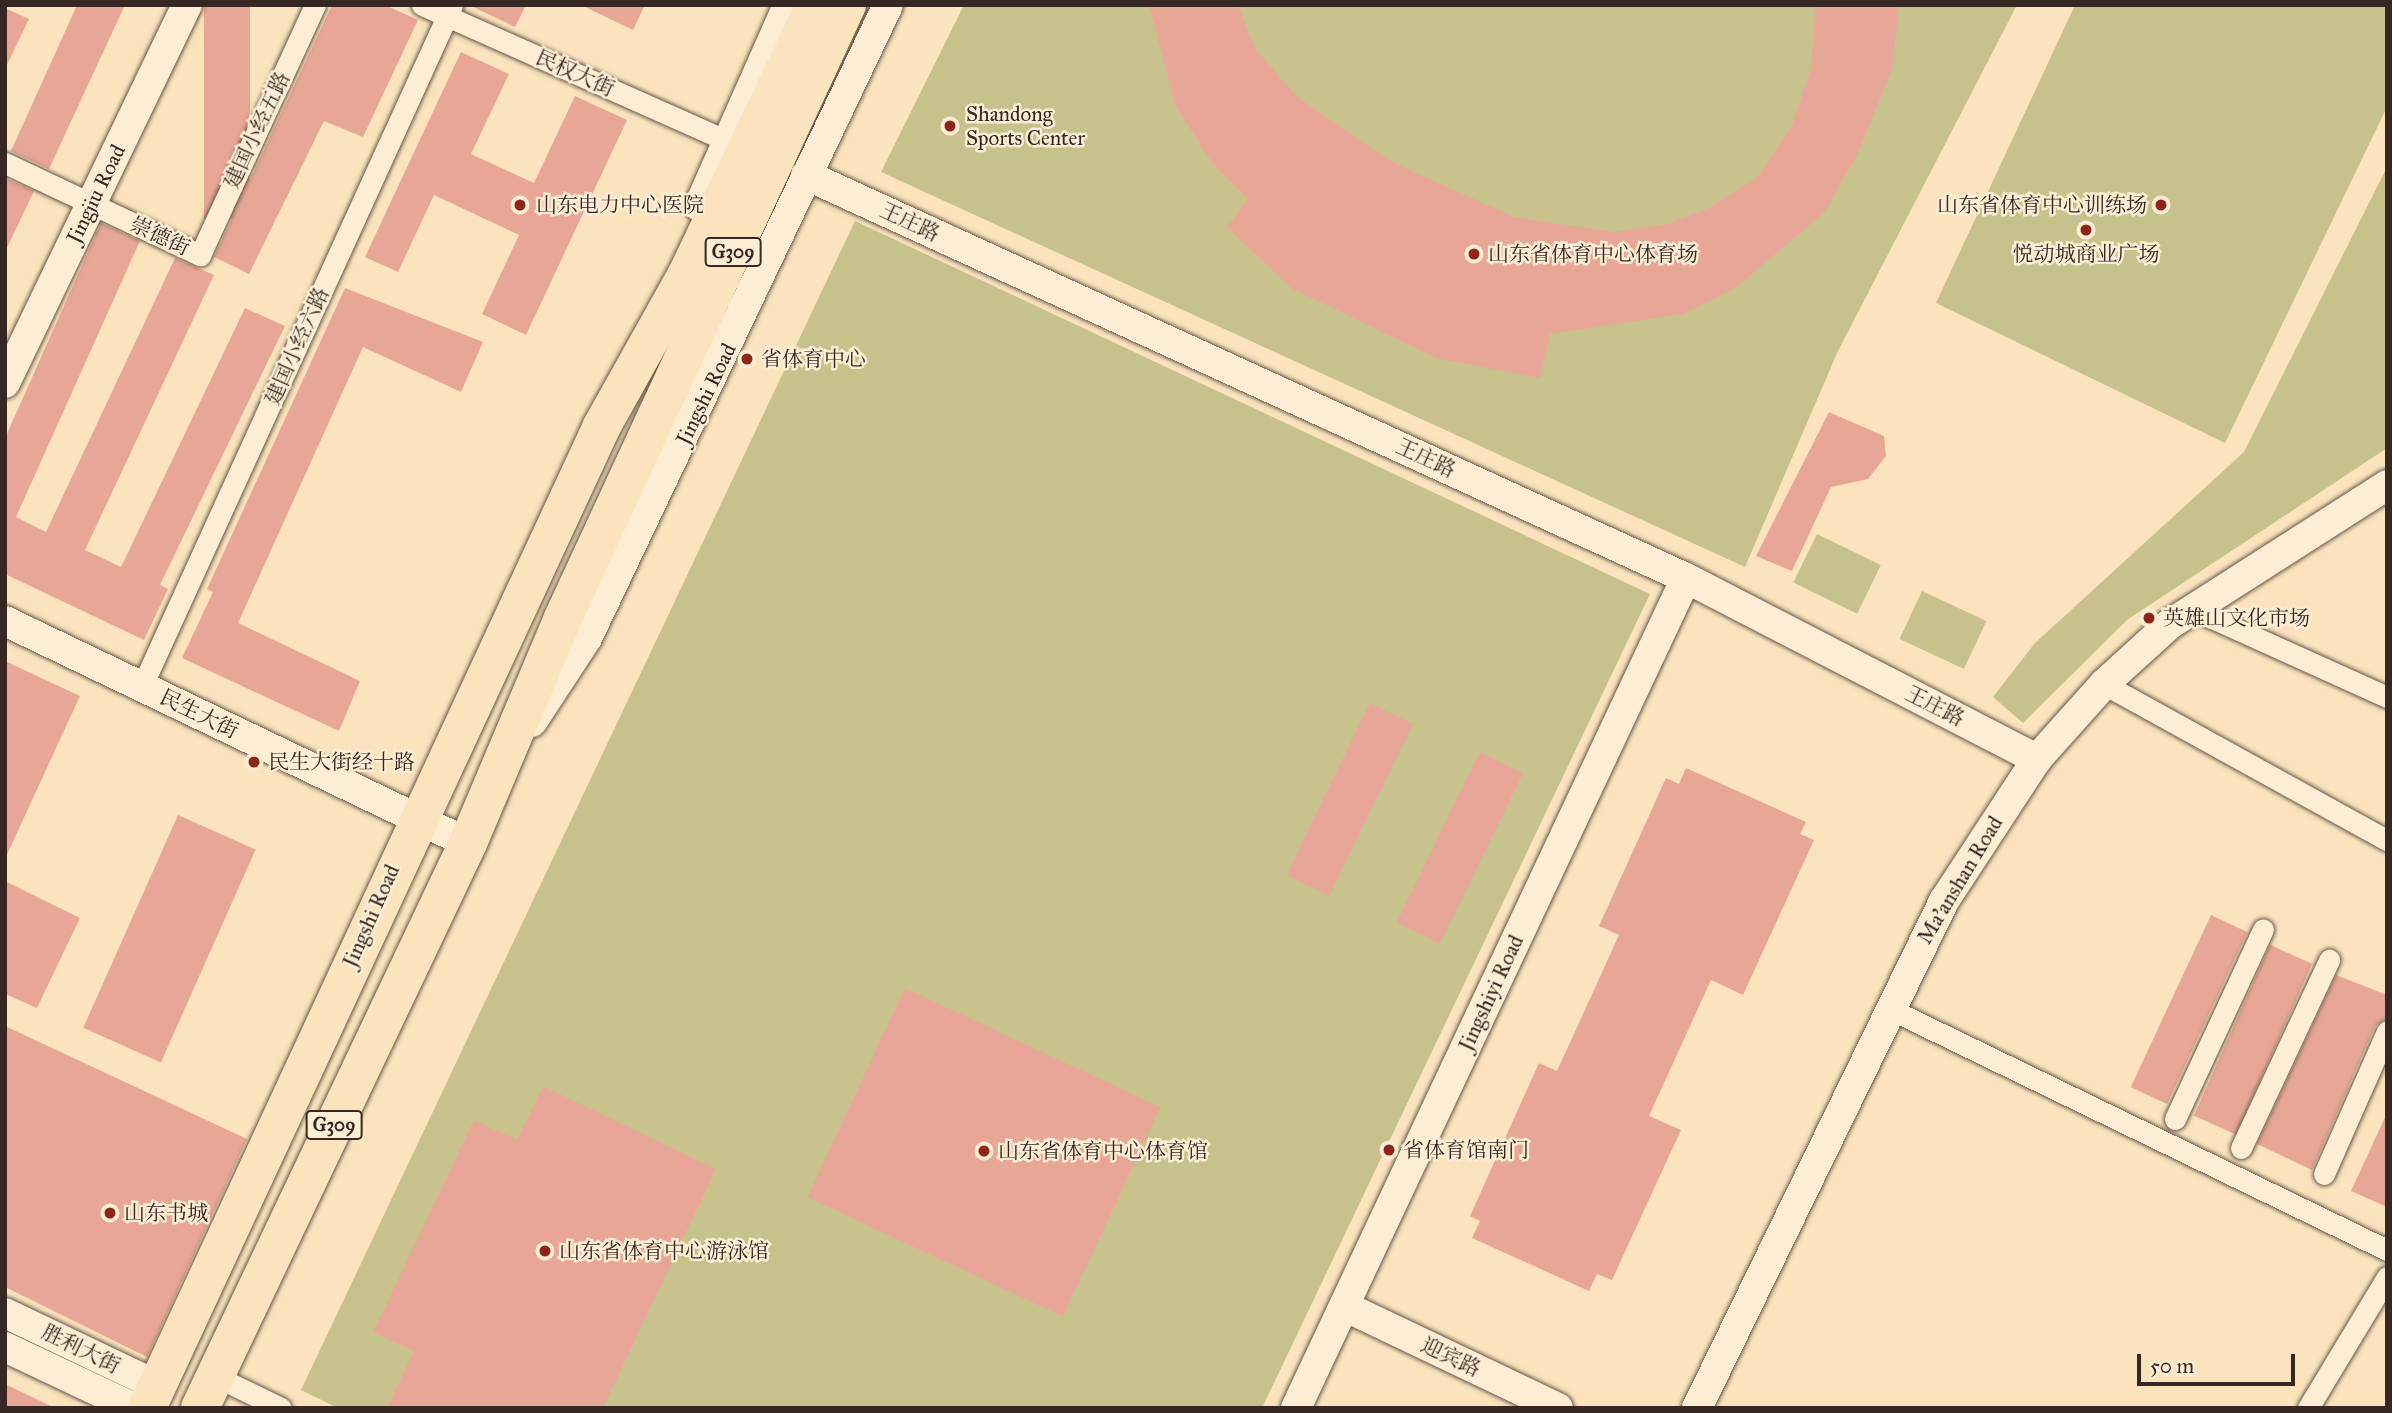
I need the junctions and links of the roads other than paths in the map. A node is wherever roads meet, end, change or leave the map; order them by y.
1 (187, 5) edge
2 (315, 5) edge
3 (422, 5) edge
4 (788, 5) edge
5 (815, 5) edge
6 (848, 5) edge
7 (888, 5) edge
8 (449, 11) edge
9 (728, 141) junction
10 (5, 163) edge
11 (806, 175) junction
12 (92, 204) junction
13 (200, 255) joint
14 (5, 383) edge
15 (601, 426) junction
16 (2387, 485) edge
17 (1686, 578) junction
18 (2190, 608) junction
19 (5, 621) edge
20 (2104, 684) junction
21 (142, 687) junction
22 (2387, 696) edge
23 (2037, 759) junction
24 (501, 770) junction
25 (416, 818) junction
26 (2387, 840) edge
27 (468, 843) junction
28 (2263, 929) dead end
29 (2329, 960) dead end
30 (1888, 1008) junction
31 (2387, 1031) edge
32 (2175, 1119) dead end
33 (2241, 1148) dead end
34 (2324, 1174) dead end
35 (2387, 1250) edge
36 (2387, 1277) edge
37 (5, 1312) edge
38 (1340, 1314) junction
39 (5, 1347) edge
40 (208, 1392) edge
41 (146, 1400) edge
42 (281, 1408) edge
43 (1296, 1408) edge
44 (1515, 1408) edge
45 (1558, 1408) edge
46 (1697, 1408) edge
47 (2308, 1408) edge

1 - 12 main road, Jingjiu Road
2 - 13 street, 建国小经五路
3 - 8 street, 民权大街
4 - 9 main road, Jingshi Road
5 - 15 highway, Jingshi Road / G309
6 - 24 highway, Jingshi Road / G309
7 - 11 main road, Jingshi Road
8 - 9 street, 民权大街
8 - 21 street, 建国小经六路
9 - 15 main road, Jingshi Road
10 - 12 street, 崇德街
11 - 17 main road, 王庄路
11 - 24 main road, Jingshi Road
12 - 13 street, 崇德街
12 - 14 main road, Jingjiu Road
15 - 25 highway, Jingshi Road / G309
16 - 18 main road, Ma'anshan Road
17 - 23 main road, 王庄路
17 - 38 main road, Jingshiyi Road
18 - 20 main road, Ma'anshan Road
18 - 22 street
19 - 21 main road, 民生大街
20 - 23 main road, Ma'anshan Road
20 - 26 street
21 - 25 main road, 民生大街
23 - 30 main road, Ma'anshan Road
24 - 27 highway, Jingshi Road / G309
25 - 27 main road, 民生大街
25 - 41 highway, Jingshi Road / G309
27 - 40 highway, Jingshi Road / G309
28 - 32 street
29 - 33 street
30 - 35 street
30 - 46 main road, Ma'anshan Road
31 - 34 street
36 - 47 street
37 - 41 main road, 胜利大街
38 - 43 main road, Jingshiyi Road
38 - 44 main road, 迎宾路
38 - 45 main road, 迎宾路
39 - 41 main road, 胜利大街
40 - 42 street

